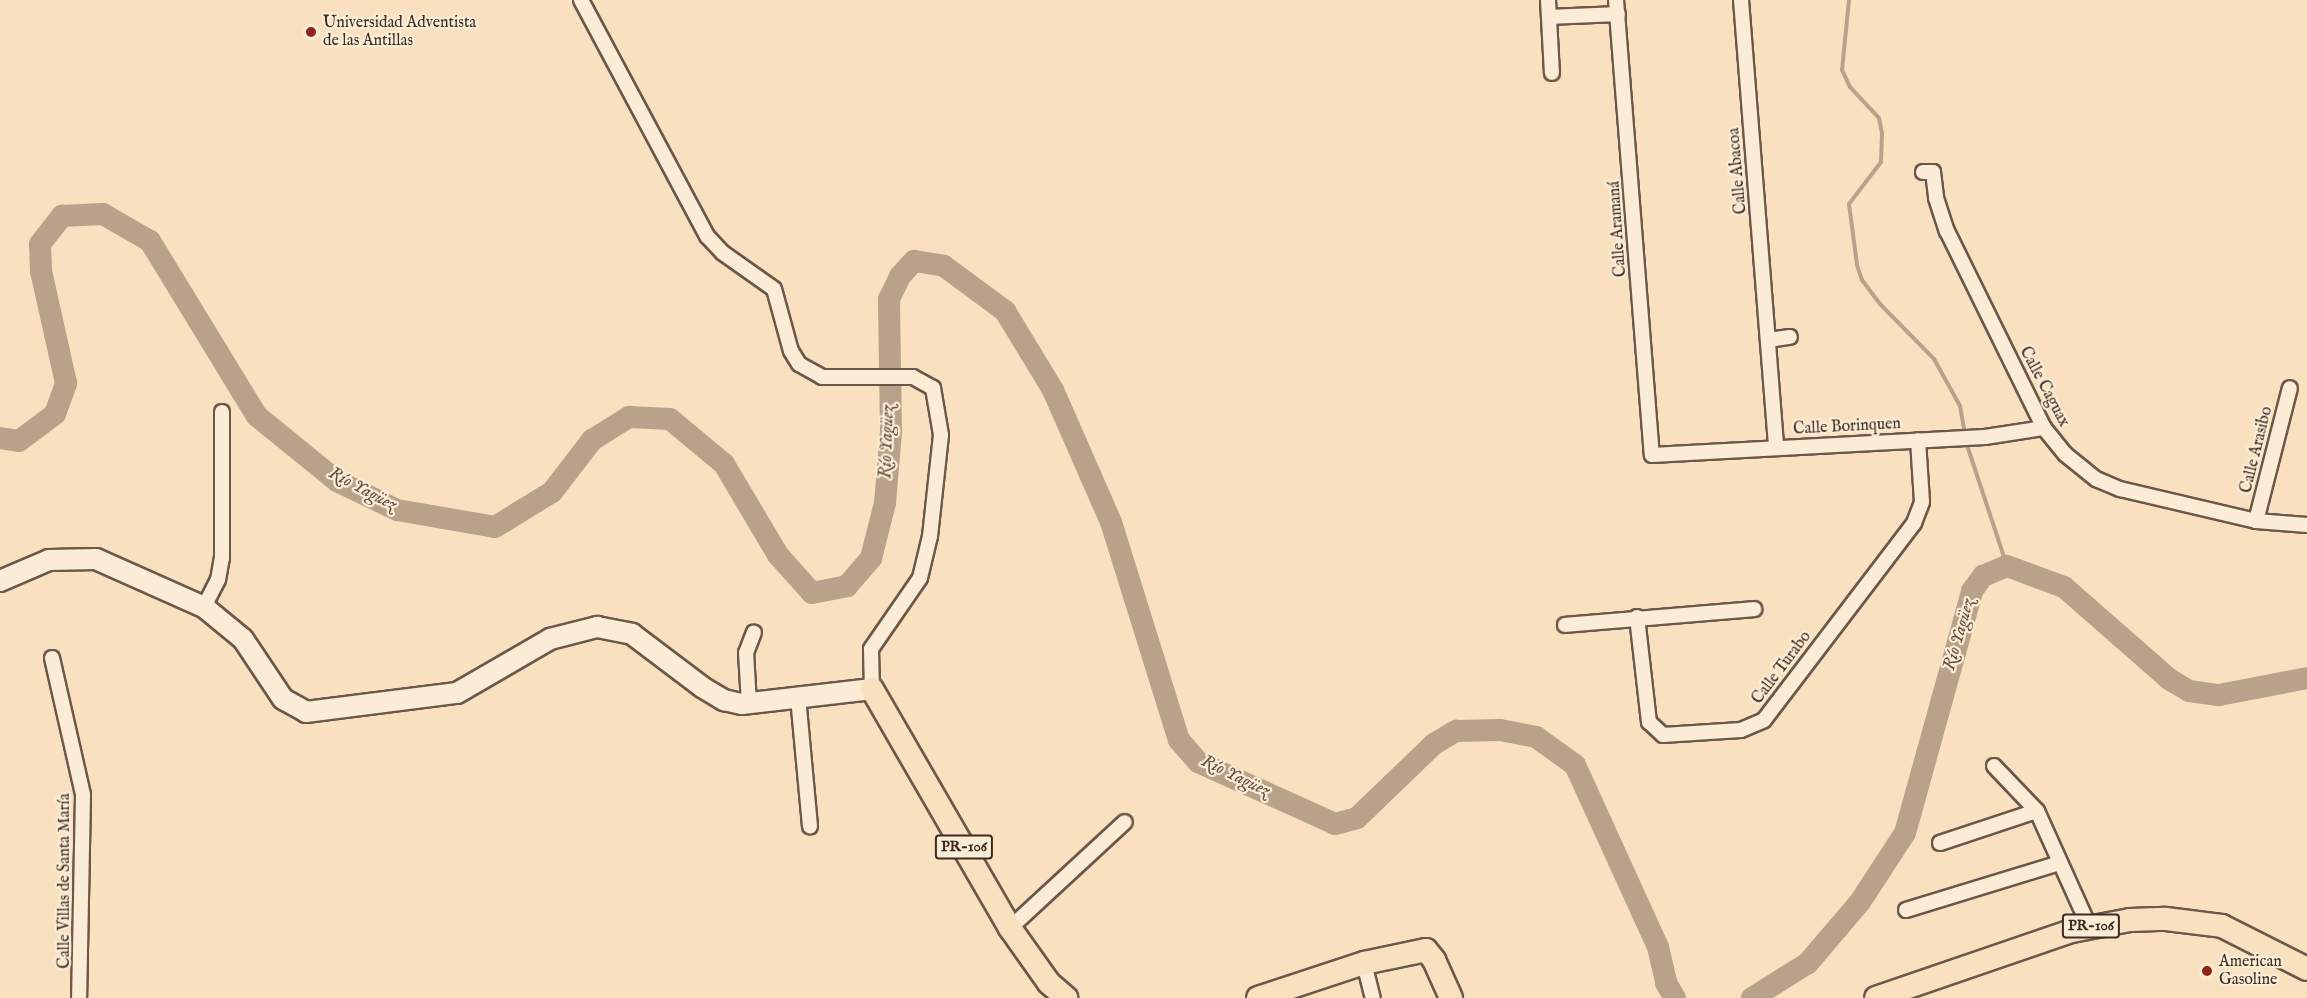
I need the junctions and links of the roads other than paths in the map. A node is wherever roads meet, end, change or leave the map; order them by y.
1 (581, 0) edge
2 (1548, 0) edge
3 (1741, 0) edge
4 (1617, 7) edge
5 (1549, 17) junction
6 (1552, 73) dead end
7 (1923, 172) dead end
8 (1790, 338) dead end
9 (1768, 340) junction
10 (2290, 388) dead end
11 (222, 412) dead end
12 (2044, 428) junction
13 (1918, 440) junction
14 (1776, 447) junction
15 (1652, 455) joint
16 (2256, 521) junction
17 (2307, 525) edge
18 (0, 581) edge
19 (204, 607) junction
20 (1754, 609) dead end
21 (1637, 617) junction
22 (1565, 625) dead end
23 (754, 632) dead end
24 (52, 658) dead end
25 (872, 689) junction
26 (798, 698) junction
27 (749, 703) junction
28 (1994, 765) dead end
29 (2037, 811) junction
30 (1125, 822) dead end
31 (810, 826) dead end
32 (1940, 843) dead end
33 (2060, 862) junction
34 (1906, 910) dead end
35 (2089, 926) junction
36 (1010, 928) junction
37 (1364, 963) junction
38 (2307, 969) edge
39 (79, 998) edge
40 (1066, 998) edge
41 (1258, 998) edge
42 (1373, 998) edge
43 (1451, 998) edge
44 (1876, 998) edge

1 - 25 street
2 - 5 street
3 - 9 street, Calle Abacoa
4 - 5 street
4 - 15 street, Calle Aramaná
5 - 6 street
7 - 12 street, Calle Caguax
8 - 9 street
9 - 14 street, Calle Abacoa
10 - 16 street, Calle Arasibo
11 - 19 street
12 - 13 street, Calle Borinquen
12 - 16 street, Calle Caguax
13 - 14 street, Calle Borinquen
13 - 21 street, Calle Turabo
14 - 15 street, Calle Borinquen
16 - 17 street, Calle Caguax
18 - 19 main road
19 - 27 main road
20 - 21 street
21 - 22 street
23 - 27 street
24 - 39 street, Calle Villas de Santa María
25 - 26 main road
25 - 36 main road, PR-106
26 - 27 main road
26 - 31 street
28 - 29 street
29 - 32 street
29 - 33 street
30 - 36 street
33 - 34 street
33 - 35 street
35 - 38 main road, PR-106
35 - 44 main road, PR-106
36 - 40 main road, PR-106
37 - 41 main road
37 - 42 street
37 - 43 main road

